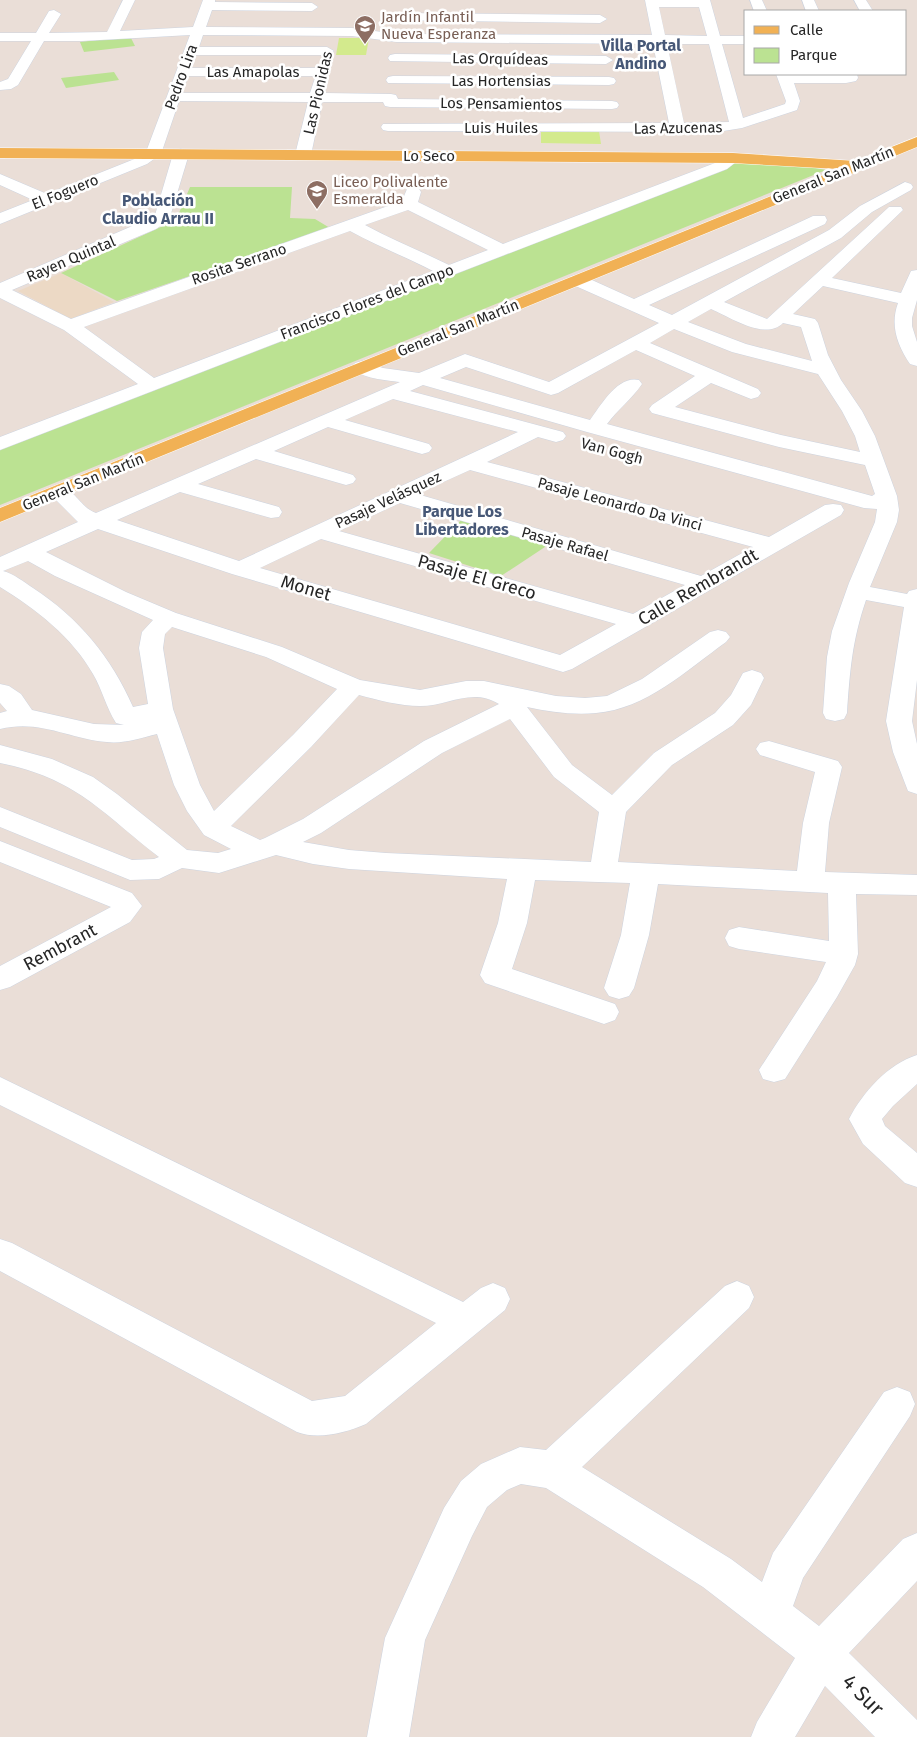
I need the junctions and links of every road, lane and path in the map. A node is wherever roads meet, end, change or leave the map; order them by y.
1 (129, 0) edge
2 (401, 0) edge
3 (651, 1) edge
4 (704, 2) edge
5 (208, 3) edge
6 (312, 7) dead end
7 (54, 14) dead end
8 (399, 16) junction
9 (198, 31) junction
10 (332, 32) junction
11 (112, 34) junction
12 (0, 37) edge
13 (41, 38) junction
14 (397, 38) junction
15 (603, 39) junction
16 (659, 39) junction
17 (714, 40) junction
18 (744, 40) edge
19 (190, 51) junction
20 (327, 52) junction
21 (395, 58) junction
22 (606, 60) junction
23 (183, 72) junction
24 (322, 72) junction
25 (850, 75) edge
26 (784, 76) edge
27 (393, 80) junction
28 (608, 82) junction
29 (3, 86) edge
30 (174, 97) junction
31 (316, 98) junction
32 (391, 101) junction
33 (612, 105) junction
34 (737, 126) junction
35 (615, 128) junction
36 (678, 129) junction
37 (386, 141) junction
38 (917, 142) edge
39 (917, 147) edge
40 (900, 148) junction
41 (0, 153) edge
42 (153, 154) junction
43 (304, 155) junction
44 (619, 157) junction
45 (733, 158) junction
46 (179, 160) junction
47 (787, 160) junction
48 (131, 166) junction
49 (848, 169) junction
50 (0, 179) edge
51 (905, 187) dead end
52 (47, 200) junction
53 (895, 210) dead end
54 (0, 219) edge
55 (820, 220) dead end
56 (352, 225) junction
57 (501, 250) junction
58 (447, 271) junction
59 (917, 275) edge
60 (577, 280) junction
61 (820, 280) junction
62 (0, 290) edge
63 (908, 300) junction
64 (710, 302) junction
65 (635, 305) junction
66 (780, 317) junction
67 (672, 322) junction
68 (70, 326) junction
69 (635, 343) junction
70 (917, 360) edge
71 (362, 367) junction
72 (826, 370) junction
73 (709, 375) junction
74 (422, 379) junction
75 (632, 384) dead end
76 (152, 385) junction
77 (391, 392) junction
78 (752, 393) dead end
79 (327, 420) junction
80 (594, 428) junction
81 (536, 431) junction
82 (2, 440) edge
83 (422, 448) dead end
84 (254, 452) junction
85 (873, 461) junction
86 (468, 463) junction
87 (346, 480) dead end
88 (178, 485) junction
89 (59, 492) junction
90 (400, 496) junction
91 (886, 496) junction
92 (833, 510) joint
93 (271, 512) dead end
94 (0, 516) edge
95 (97, 521) junction
96 (319, 532) junction
97 (772, 544) junction
98 (29, 552) junction
99 (0, 565) edge
100 (240, 569) junction
101 (0, 577) edge
102 (702, 584) junction
103 (23, 591) junction
104 (857, 592) junction
105 (916, 599) edge
106 (0, 604) edge
107 (168, 618) junction
108 (635, 622) junction
109 (718, 637) dead end
110 (563, 664) joint
111 (752, 678) dead end
112 (353, 686) junction
113 (0, 692) edge
114 (509, 700) junction
115 (835, 713) dead end
116 (24, 716) junction
117 (164, 716) junction
118 (0, 721) edge
119 (769, 749) dead end
120 (0, 754) edge
121 (917, 785) edge
122 (613, 809) junction
123 (0, 816) edge
124 (213, 828) junction
125 (267, 848) junction
126 (0, 851) edge
127 (179, 858) junction
128 (522, 870) junction
129 (603, 872) junction
130 (646, 873) junction
131 (810, 882) junction
132 (842, 884) junction
133 (917, 884) edge
134 (739, 938) dead end
135 (844, 954) junction
136 (0, 979) edge
137 (618, 988) dead end
138 (604, 1012) dead end
139 (917, 1067) edge
140 (774, 1070) dead end
141 (0, 1090) edge
142 (917, 1173) edge
143 (0, 1254) edge
144 (737, 1297) dead end
145 (492, 1299) dead end
146 (466, 1321) junction
147 (897, 1404) dead end
148 (552, 1470) junction
149 (917, 1553) edge
150 (770, 1614) junction
151 (821, 1653) junction
152 (388, 1737) edge
153 (772, 1737) edge
154 (904, 1737) edge

1 - 11 street
2 - 8 street
3 - 4 street
3 - 16 street
4 - 17 street
5 - 6 street
5 - 9 street, Pedro Lira
7 - 13 street
8 - 14 street
8 - 15 street
9 - 10 street
9 - 11 street
9 - 19 street, Pedro Lira
10 - 14 street
10 - 20 street, Las Pionidas
11 - 13 street
12 - 13 street
13 - 29 street
14 - 15 street
14 - 21 street
15 - 16 street
15 - 22 street
16 - 17 street
16 - 36 street
17 - 18 street
17 - 34 street
19 - 20 street
19 - 23 street, Pedro Lira
20 - 24 street, Las Pionidas
21 - 22 street, Las Orquídeas
21 - 27 street
22 - 28 street
23 - 24 street, Las Amapolas
23 - 30 street, Pedro Lira
24 - 31 street, Las Pionidas
25 - 26 street
26 - 34 street, Las Azucenas
27 - 28 street, Las Hortensias
27 - 32 street
28 - 33 street
30 - 31 street, Los Pensamientos
30 - 42 street, Pedro Lira
31 - 32 street, Los Pensamientos
31 - 43 street, Las Pionidas
32 - 33 street, Los Pensamientos
32 - 37 street
33 - 35 street
34 - 36 street, Las Azucenas
35 - 36 street, Las Azucenas
35 - 37 street, Luis Huiles
35 - 44 street
37 - 43 main road, Lo Seco
37 - 44 main road, Lo Seco
38 - 40 main road, General San Martín
39 - 40 main road
40 - 47 main road
40 - 49 main road, General San Martín
41 - 42 main road, Lo Seco
42 - 46 main road, Lo Seco
42 - 48 street, El Foguero
43 - 46 main road, Lo Seco
44 - 45 main road, Lo Seco
45 - 47 main road, Lo Seco
45 - 57 street, Francisco Flores del Campo
46 - 48 street, El Foguero
46 - 62 street, Rayen Quintal
47 - 49 main road
48 - 52 street, El Foguero
49 - 60 main road, General San Martín
50 - 52 street
51 - 64 street
52 - 54 street, El Foguero
53 - 61 street
55 - 65 street
56 - 57 street, Rosita Serrano
56 - 58 street
56 - 68 street, Rosita Serrano
57 - 58 street, Francisco Flores del Campo
58 - 76 street, Francisco Flores del Campo
59 - 63 street
60 - 65 street
60 - 71 main road, General San Martín
61 - 63 street
61 - 66 street
62 - 68 street
63 - 70 street
64 - 66 street
64 - 67 street
65 - 67 street
66 - 72 street
67 - 69 street
67 - 72 street
68 - 76 street
69 - 73 street
69 - 74 street
71 - 74 street
71 - 89 main road, General San Martín
72 - 85 street
73 - 78 street
73 - 85 street
74 - 77 street
74 - 80 street
75 - 80 street
76 - 82 street, Francisco Flores del Campo
77 - 79 street
77 - 81 street, Van Gogh
79 - 83 street
79 - 84 street
80 - 91 street
81 - 86 street, Pasaje Velásquez
81 - 92 street, Van Gogh
84 - 87 street
84 - 88 street
85 - 91 street
86 - 90 street, Pasaje Velásquez
86 - 97 street, Pasaje Leonardo Da Vinci
88 - 93 street
88 - 95 street
89 - 94 main road, General San Martín
89 - 95 street, Monet
90 - 96 street, Pasaje Velásquez
90 - 102 street, Pasaje Rafael
91 - 104 street
92 - 97 street, Calle Rembrandt
95 - 98 street
95 - 100 street, Monet
96 - 100 street, Pasaje Velásquez
96 - 108 street, Pasaje El Greco
97 - 102 street, Calle Rembrandt
98 - 99 street
98 - 107 street
100 - 110 street, Monet
101 - 103 street
102 - 108 street, Calle Rembrandt
103 - 106 street
103 - 117 street
104 - 105 street
104 - 115 street
105 - 121 street
107 - 112 street
107 - 117 street
108 - 110 street, Calle Rembrandt
109 - 114 street
111 - 122 street
112 - 114 street
112 - 124 street
113 - 116 street
114 - 122 street
114 - 125 street
116 - 117 street
116 - 118 street
117 - 124 street
119 - 131 street
120 - 127 street
122 - 129 street
123 - 127 street
124 - 125 street
125 - 127 street
125 - 128 street
126 - 136 street, Rembrant
128 - 129 street
128 - 138 street
129 - 130 street
130 - 131 street
130 - 137 street
131 - 132 street
132 - 133 street
132 - 135 street
134 - 135 street
135 - 140 street
139 - 142 street
141 - 146 street
143 - 146 street
144 - 148 street
145 - 146 street
147 - 150 street
148 - 150 street, 4 Sur
148 - 152 street
149 - 151 street
150 - 151 street, 4 Sur
151 - 153 street
151 - 154 street, 4 Sur

